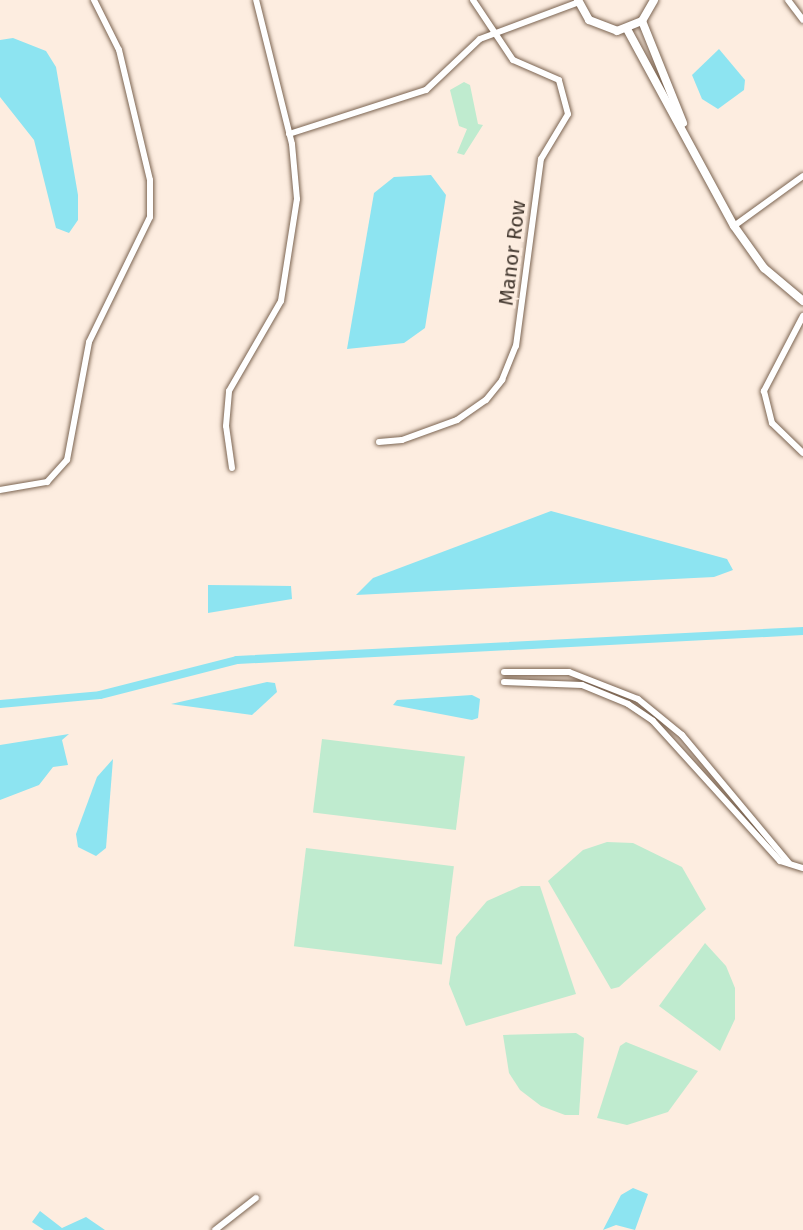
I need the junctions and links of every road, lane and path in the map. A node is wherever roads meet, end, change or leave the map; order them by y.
1 (94, 0) edge
2 (256, 0) edge
3 (473, 0) edge
4 (654, 0) edge
5 (788, 0) edge
6 (579, 1) edge
7 (803, 20) edge
8 (642, 21) junction
9 (627, 29) junction
10 (494, 32) junction
11 (684, 127) junction
12 (289, 134) junction
13 (803, 176) edge
14 (734, 226) junction
15 (803, 301) edge
16 (803, 316) edge
17 (378, 442) dead end
18 (803, 453) edge
19 (232, 468) dead end
20 (0, 490) edge
21 (504, 672) dead end
22 (504, 682) dead end
23 (789, 863) junction
24 (803, 868) edge
25 (256, 1198) dead end
26 (215, 1230) edge

1 - 20 street
2 - 12 street
3 - 10 street, Manor Row
4 - 8 street
5 - 7 street
6 - 9 street
6 - 10 street
8 - 9 street
8 - 11 street
9 - 11 street
10 - 12 street
10 - 17 street, Manor Row
11 - 14 street
12 - 19 street
13 - 14 street
14 - 15 street
16 - 18 street
21 - 23 street
22 - 23 street
23 - 24 street
25 - 26 street

